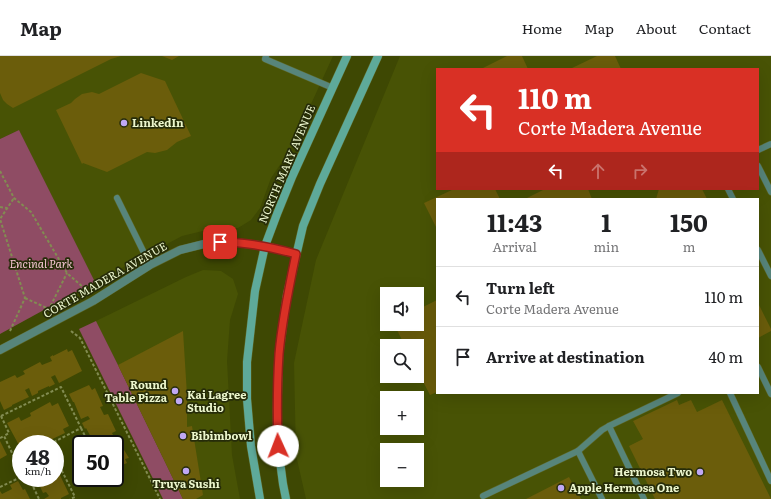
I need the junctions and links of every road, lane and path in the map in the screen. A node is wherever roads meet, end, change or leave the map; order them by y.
1 (266, 56) edge
2 (347, 56) edge
3 (378, 56) edge
4 (333, 88) junction
5 (771, 144) edge
6 (759, 150) edge
7 (759, 168) edge
8 (0, 171) edge
9 (771, 192) edge
10 (14, 198) junction
11 (117, 198) dead end
12 (0, 207) edge
13 (7, 208) junction
14 (265, 246) junction
15 (759, 252) edge
16 (296, 254) junction
17 (150, 265) junction
18 (67, 273) junction
19 (771, 276) edge
20 (25, 298) junction
21 (93, 301) junction
22 (10, 331) dead end
23 (71, 331) dead end
24 (0, 350) edge
25 (759, 369) edge
26 (676, 394) edge
27 (730, 394) edge
28 (771, 394) edge
29 (0, 415) edge
30 (609, 426) junction
31 (81, 428) junction
32 (84, 435) edge
33 (4, 436) junction
34 (64, 437) edge
35 (0, 438) edge
36 (578, 451) junction
37 (12, 453) edge
38 (64, 475) edge
39 (12, 481) edge
40 (771, 481) edge
41 (0, 487) edge
42 (34, 487) edge
43 (483, 496) dead end
44 (39, 499) edge
45 (70, 499) edge
46 (160, 499) edge
47 (260, 499) edge
48 (286, 499) edge
49 (602, 499) edge
50 (644, 499) edge

1 - 4 lane
2 - 4 main road, NORTH MARY AVENUE
3 - 16 main road
4 - 14 main road, NORTH MARY AVENUE
5 - 6 lane
7 - 9 lane
8 - 10 path
10 - 13 path
10 - 18 path
11 - 17 lane
12 - 13 path
13 - 20 path
14 - 16 street, CORTE MADERA AVENUE
14 - 17 street, CORTE MADERA AVENUE
14 - 47 main road, NORTH MARY AVENUE
15 - 19 lane
16 - 48 main road
17 - 21 street, CORTE MADERA AVENUE
18 - 20 path
18 - 21 path
20 - 22 path
21 - 24 street, CORTE MADERA AVENUE
23 - 46 path
25 - 28 lane
26 - 30 lane
27 - 40 lane
29 - 31 path
29 - 33 path
30 - 36 lane
30 - 50 lane
31 - 32 path
31 - 34 path
33 - 35 path
33 - 37 path
36 - 43 lane
36 - 49 lane
38 - 45 path
39 - 41 path
42 - 44 path

